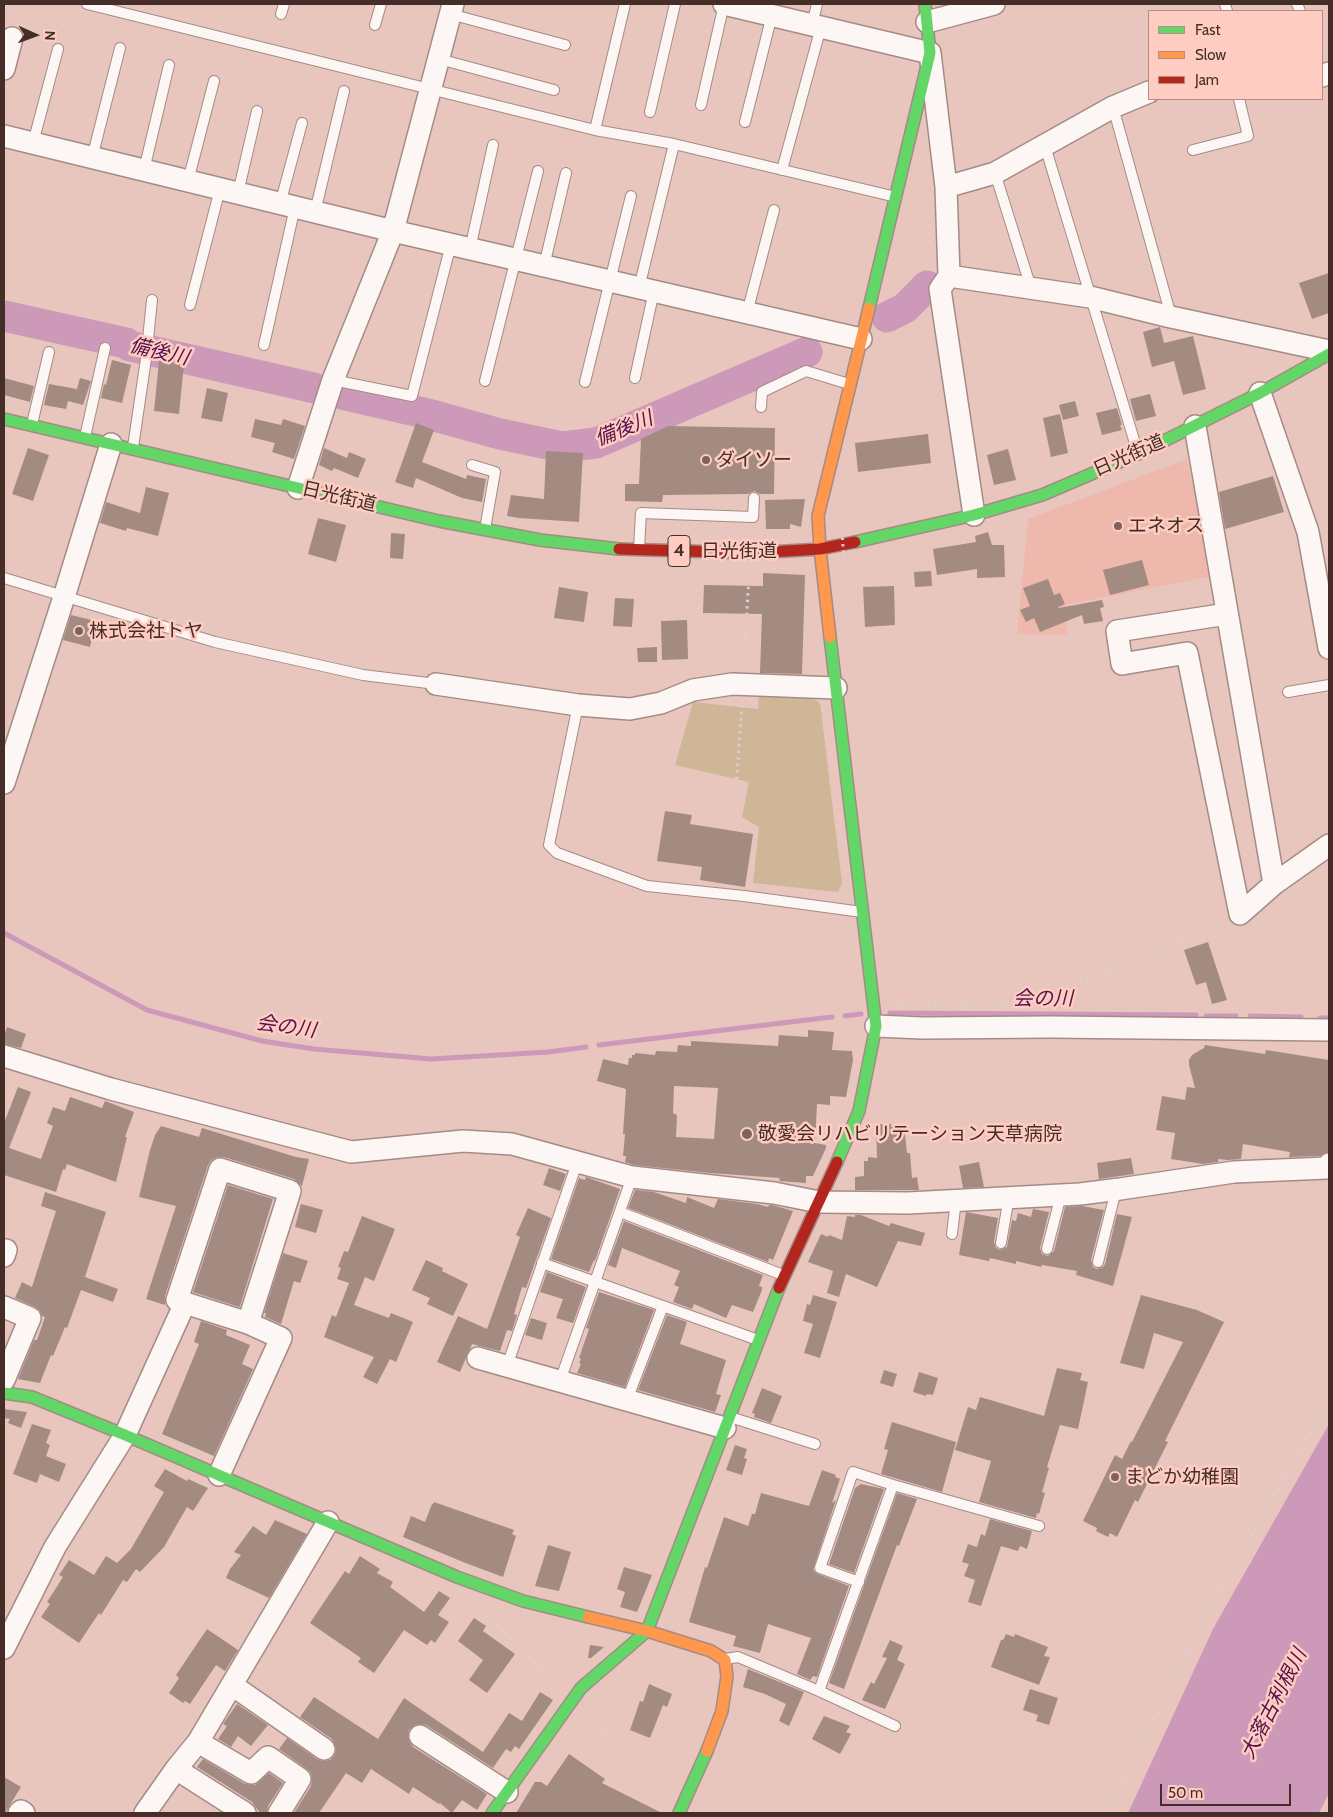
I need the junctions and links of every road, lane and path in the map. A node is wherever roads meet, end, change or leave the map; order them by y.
1 (87, 4) edge
2 (381, 4) edge
3 (625, 4) edge
4 (675, 4) edge
5 (724, 4) edge
6 (817, 4) edge
7 (994, 4) edge
8 (452, 9) edge
9 (926, 13) edge
10 (780, 15) junction
11 (375, 25) dead end
12 (817, 26) junction
13 (12, 38) dead end
14 (566, 45) dead end
15 (120, 48) dead end
16 (58, 49) dead end
17 (930, 53) junction
18 (439, 59) junction
19 (168, 65) dead end
20 (4, 69) edge
21 (214, 81) dead end
22 (432, 89) junction
23 (554, 90) dead end
24 (344, 91) dead end
25 (1148, 92) edge
26 (1238, 100) edge
27 (701, 105) dead end
28 (1113, 107) junction
29 (257, 111) dead end
30 (650, 112) dead end
31 (745, 122) dead end
32 (302, 123) dead end
33 (596, 130) junction
34 (4, 136) edge
35 (33, 143) junction
36 (493, 144) dead end
37 (674, 144) junction
38 (1044, 146) junction
39 (1193, 150) dead end
40 (92, 158) junction
41 (144, 170) junction
42 (538, 170) dead end
43 (782, 170) junction
44 (566, 173) dead end
45 (996, 173) junction
46 (188, 181) junction
47 (946, 187) junction
48 (229, 191) junction
49 (631, 196) dead end
50 (896, 197) junction
51 (297, 208) junction
52 (774, 210) dead end
53 (393, 231) junction
54 (461, 247) junction
55 (516, 260) junction
56 (544, 266) junction
57 (949, 276) junction
58 (610, 281) junction
59 (1031, 288) junction
60 (647, 290) junction
61 (1090, 296) junction
62 (152, 300) dead end
63 (190, 305) dead end
64 (747, 313) junction
65 (1171, 317) junction
66 (861, 339) junction
67 (264, 345) dead end
68 (105, 348) dead end
69 (49, 352) dead end
70 (1329, 352) edge
71 (635, 378) dead end
72 (334, 380) junction
73 (485, 382) dead end
74 (585, 382) dead end
75 (850, 384) junction
76 (1260, 393) junction
77 (761, 407) dead end
78 (4, 419) edge
79 (31, 425) junction
80 (1195, 426) junction
81 (85, 438) junction
82 (111, 444) junction
83 (132, 449) junction
84 (1138, 454) junction
85 (472, 466) dead end
86 (298, 488) junction
87 (754, 498) dead end
88 (974, 515) junction
89 (485, 530) junction
90 (842, 531) dead end
91 (639, 549) junction
92 (820, 549) junction
93 (844, 563) dead end
94 (4, 578) edge
95 (64, 597) junction
96 (1227, 614) junction
97 (1182, 621) junction
98 (1329, 648) edge
99 (1187, 653) junction
100 (436, 684) joint
101 (1329, 685) edge
102 (836, 688) junction
103 (1288, 692) dead end
104 (578, 705) junction
105 (4, 783) edge
106 (1329, 845) edge
107 (1274, 884) junction
108 (863, 912) junction
109 (1240, 914) junction
110 (875, 1015) junction
111 (1329, 1030) edge
112 (4, 1056) edge
113 (577, 1163) junction
114 (1329, 1164) edge
115 (632, 1177) junction
116 (1116, 1190) junction
117 (1061, 1195) junction
118 (1009, 1197) junction
119 (956, 1200) junction
120 (819, 1202) junction
121 (620, 1212) junction
122 (952, 1234) dead end
123 (1001, 1243) dead end
124 (1047, 1249) dead end
125 (1098, 1262) dead end
126 (542, 1263) junction
127 (784, 1275) junction
128 (595, 1282) junction
129 (185, 1303) junction
130 (663, 1306) junction
131 (4, 1307) edge
132 (248, 1323) junction
133 (759, 1340) junction
134 (478, 1358) dead end
135 (507, 1366) junction
136 (4, 1380) edge
137 (560, 1381) junction
138 (4, 1392) edge
139 (1329, 1398) edge
140 (627, 1400) junction
141 (727, 1422) junction
142 (125, 1435) junction
143 (815, 1444) dead end
144 (219, 1475) junction
145 (893, 1485) junction
146 (328, 1522) junction
147 (1039, 1526) dead end
148 (859, 1582) junction
149 (647, 1630) junction
150 (4, 1648) edge
151 (725, 1660) junction
152 (232, 1685) junction
153 (819, 1691) junction
154 (895, 1726) dead end
155 (420, 1736) dead end
156 (198, 1742) junction
157 (324, 1749) dead end
158 (176, 1770) junction
159 (507, 1792) junction
160 (19, 1813) edge
161 (24, 1813) edge
162 (145, 1813) edge
163 (245, 1813) edge
164 (279, 1813) edge
165 (492, 1813) edge
166 (679, 1813) edge
167 (1108, 1813) edge

1 - 22 lane
2 - 11 lane
3 - 33 lane
4 - 30 lane
5 - 10 street
5 - 27 lane
6 - 12 lane
7 - 9 street
8 - 14 lane
8 - 18 street
9 - 17 main road
10 - 12 street
10 - 31 lane
12 - 17 street
12 - 43 lane
13 - 20 street
15 - 40 lane
16 - 35 lane
17 - 47 street
17 - 50 main road
18 - 22 street
18 - 23 lane
19 - 41 lane
21 - 46 lane
22 - 33 lane
22 - 53 street
24 - 51 lane
25 - 28 street
26 - 39 lane
28 - 38 street
28 - 65 lane
29 - 48 lane
32 - 51 lane
33 - 37 lane
34 - 35 street
35 - 40 street
36 - 54 lane
37 - 43 lane
37 - 60 lane
38 - 45 street
38 - 61 lane
40 - 41 street
41 - 46 street
42 - 55 lane
43 - 50 lane
44 - 56 lane
45 - 47 street
45 - 59 lane
46 - 48 street
47 - 57 street
48 - 51 street
48 - 63 lane
49 - 58 lane
50 - 66 main road
51 - 53 street
51 - 67 lane
52 - 64 lane
53 - 54 street
53 - 72 street
54 - 55 street
54 - 72 lane
55 - 56 street
55 - 73 lane
56 - 58 street
57 - 59 street
57 - 88 street
58 - 60 street
58 - 74 lane
59 - 61 street
60 - 64 street
60 - 71 lane
61 - 65 street
61 - 84 lane
62 - 83 lane
64 - 66 street
65 - 70 street
66 - 75 main road
68 - 81 lane
69 - 79 lane
70 - 76 main road, 日光街道 / 4
72 - 86 street
75 - 77 lane
75 - 92 main road
76 - 80 main road, 日光街道 / 4
76 - 98 street
78 - 79 main road, 日光街道 / 4
79 - 81 main road, 日光街道 / 4
80 - 84 main road, 日光街道 / 4
80 - 96 street
81 - 82 main road, 日光街道 / 4
82 - 83 main road, 日光街道 / 4
82 - 95 street
83 - 86 main road, 日光街道 / 4
84 - 88 main road, 日光街道 / 4
85 - 89 lane
86 - 89 main road, 日光街道 / 4
87 - 91 lane
88 - 92 main road, 日光街道 / 4
89 - 91 main road, 日光街道 / 4
90 - 93 path, bridge
91 - 92 main road, 日光街道 / 4
92 - 102 main road
94 - 95 lane
95 - 100 lane
95 - 105 street
96 - 97 street
96 - 107 street
97 - 99 street
97 - 99 street
99 - 109 street
100 - 104 street
101 - 103 lane
102 - 104 street
102 - 108 main road
104 - 108 lane
106 - 107 street
107 - 109 street
108 - 110 main road
109 - 110 path
110 - 111 street
110 - 120 main road
112 - 113 street
113 - 115 street
113 - 126 lane
114 - 116 street
115 - 120 street
115 - 121 lane
116 - 117 street
116 - 125 lane
117 - 118 street
117 - 124 lane
118 - 119 street
118 - 123 lane
119 - 120 street
119 - 122 lane
120 - 127 main road
121 - 127 lane
121 - 128 lane
126 - 128 lane
126 - 135 lane
127 - 133 main road
128 - 130 lane
128 - 137 lane
129 - 132 street
129 - 132 street
129 - 142 street
130 - 133 lane
130 - 140 lane
131 - 136 street
132 - 144 street
133 - 141 main road
134 - 135 street
135 - 137 street
137 - 140 street
138 - 142 main road
139 - 167 path
140 - 141 street
141 - 143 lane
141 - 149 main road
142 - 144 main road
142 - 150 street
144 - 146 main road
145 - 147 lane
145 - 148 lane
145 - 148 lane
146 - 149 main road
146 - 152 street
148 - 153 lane
149 - 151 main road
149 - 159 main road
151 - 153 lane
151 - 166 main road
152 - 156 street
152 - 157 street
153 - 154 lane
155 - 159 street
156 - 158 street
156 - 164 street
158 - 162 street
158 - 163 street
159 - 165 main road
160 - 161 street

